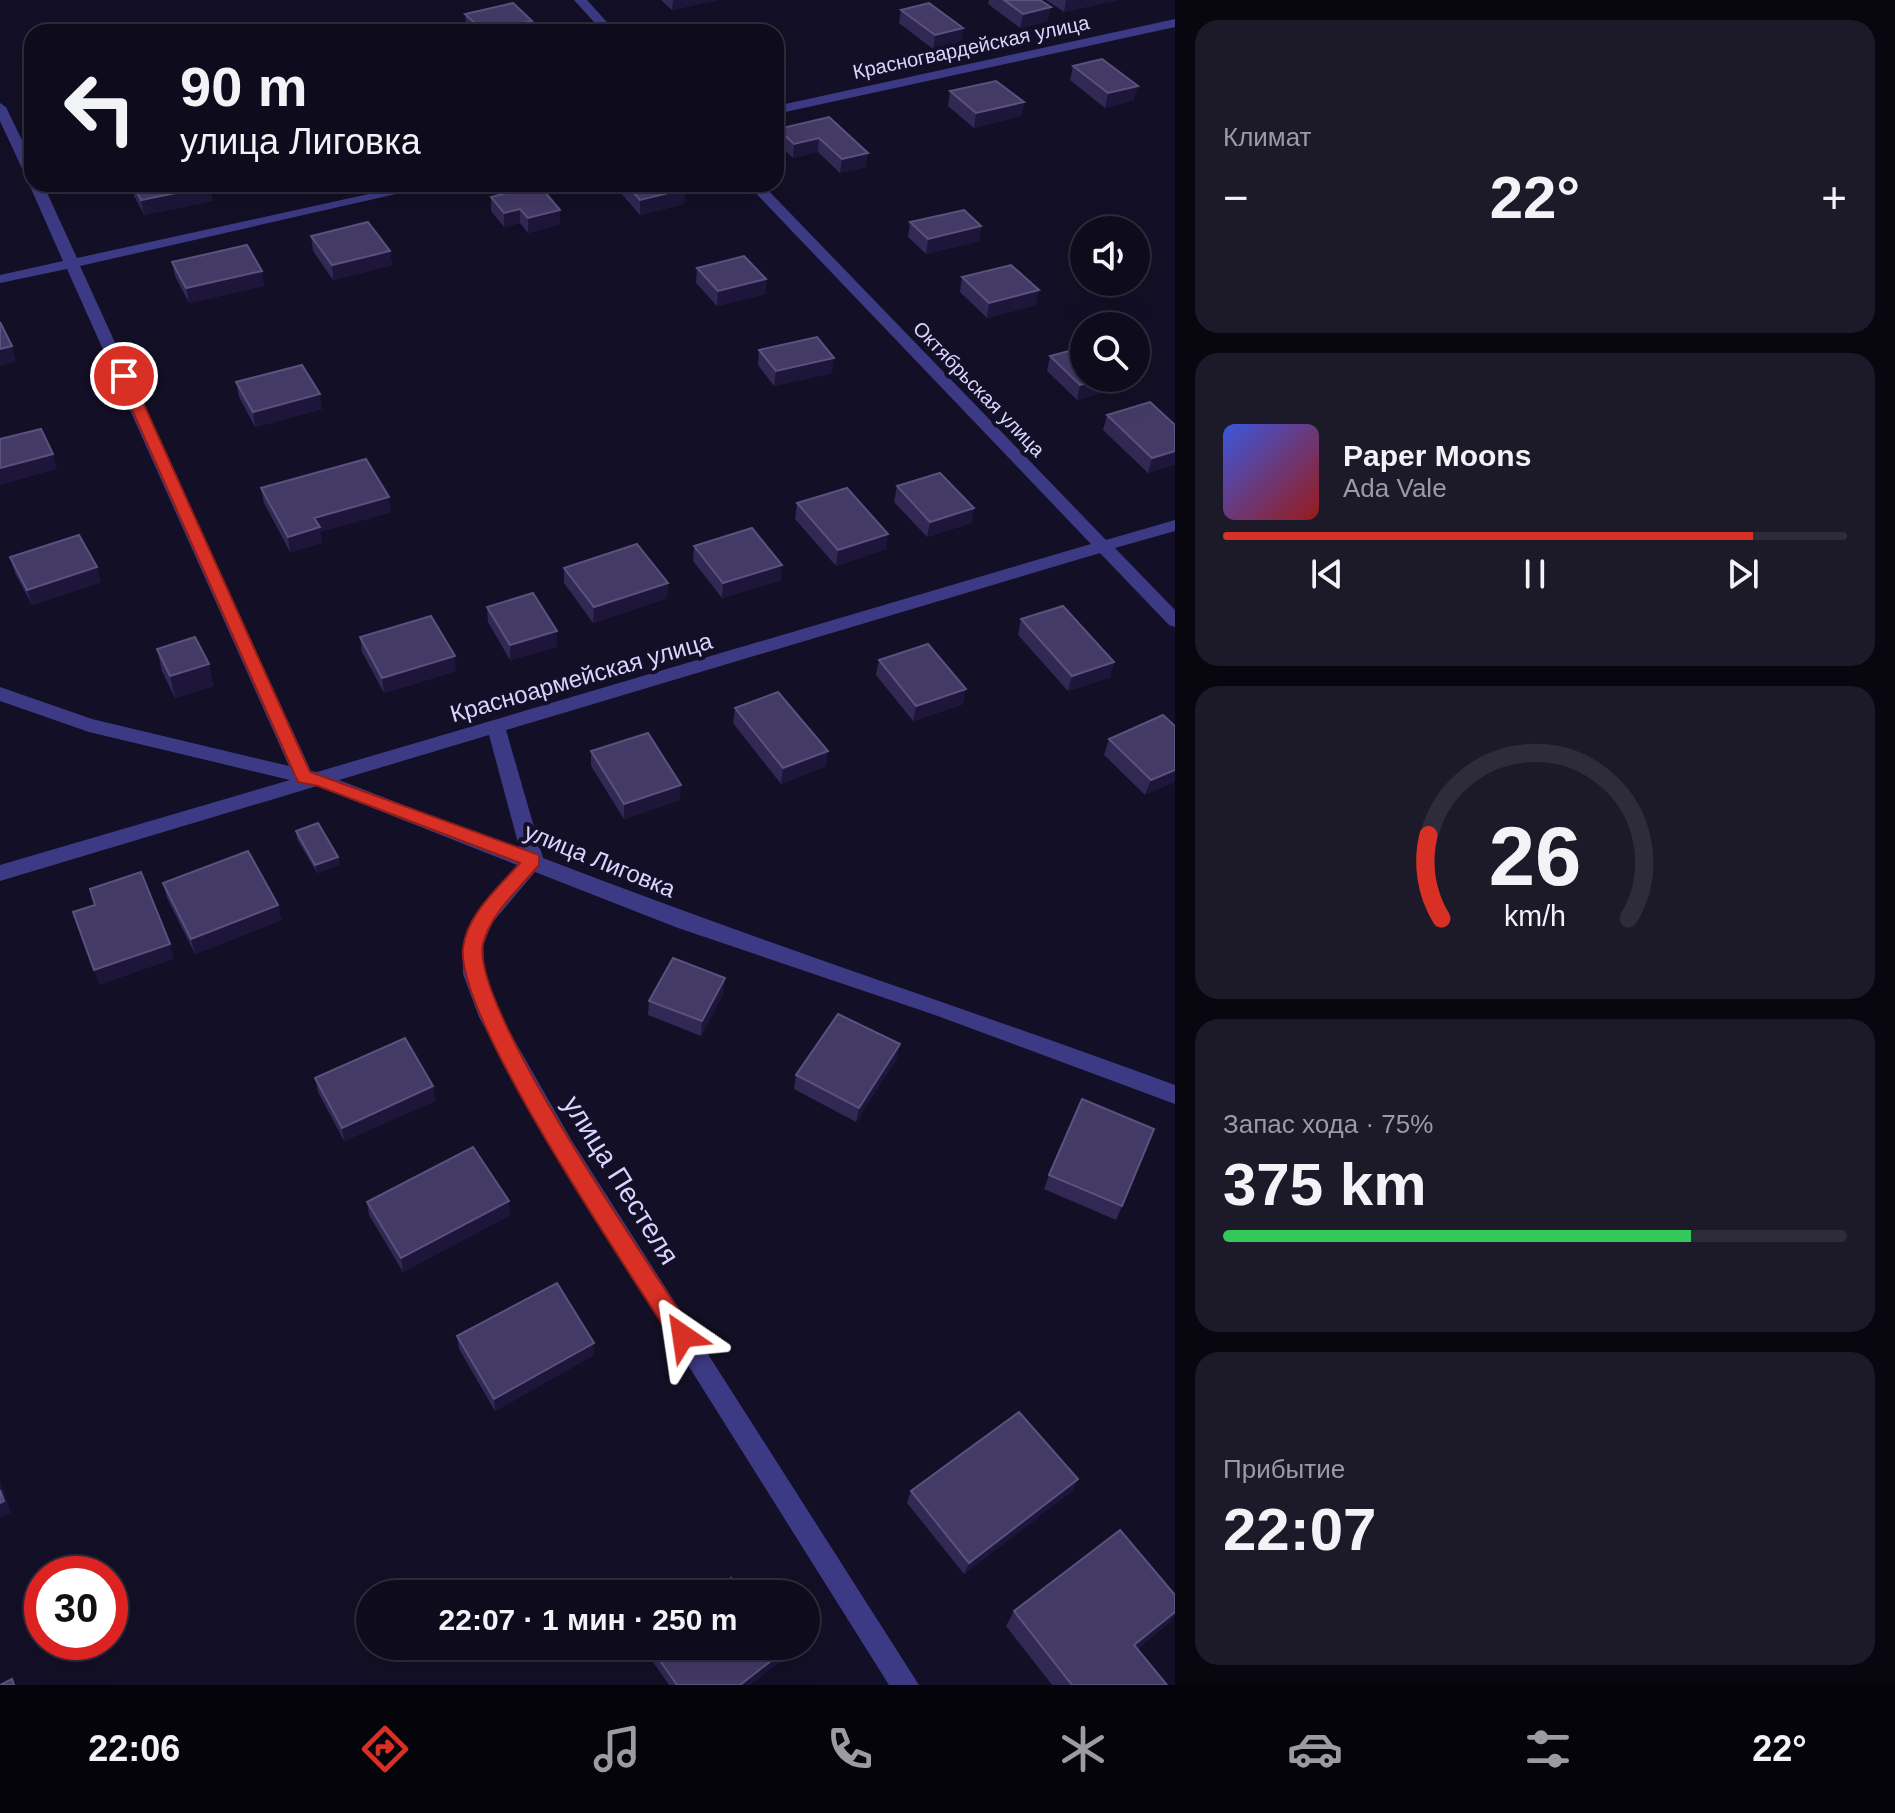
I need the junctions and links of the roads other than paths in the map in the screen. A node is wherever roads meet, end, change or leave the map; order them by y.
1 (580, 0) edge
2 (1175, 23) edge
3 (602, 24) edge
4 (0, 107) edge
5 (784, 108) edge
6 (24, 158) edge
7 (40, 192) edge
8 (396, 192) edge
9 (762, 192) edge
10 (73, 262) junction
11 (0, 279) edge
12 (1175, 525) edge
13 (1104, 548) junction
14 (1175, 621) edge
15 (0, 694) edge
16 (496, 728) junction
17 (312, 778) junction
18 (533, 860) junction
19 (0, 873) edge
20 (1175, 1095) edge
21 (905, 1685) edge

1 - 3 street
2 - 5 street, Красногвардейская улица
4 - 6 street
7 - 10 street
8 - 10 street
9 - 13 street, Октябрьская улица
10 - 11 street
10 - 17 street
12 - 13 street, Красноармейская улица
13 - 14 street, Октябрьская улица
13 - 16 street, Красноармейская улица
15 - 17 street, улица Лиговка
16 - 17 street, Красноармейская улица
16 - 18 street
17 - 18 street, улица Лиговка
17 - 19 street, Красноармейская улица
18 - 20 street, улица Лиговка
18 - 21 street, улица Пестеля

